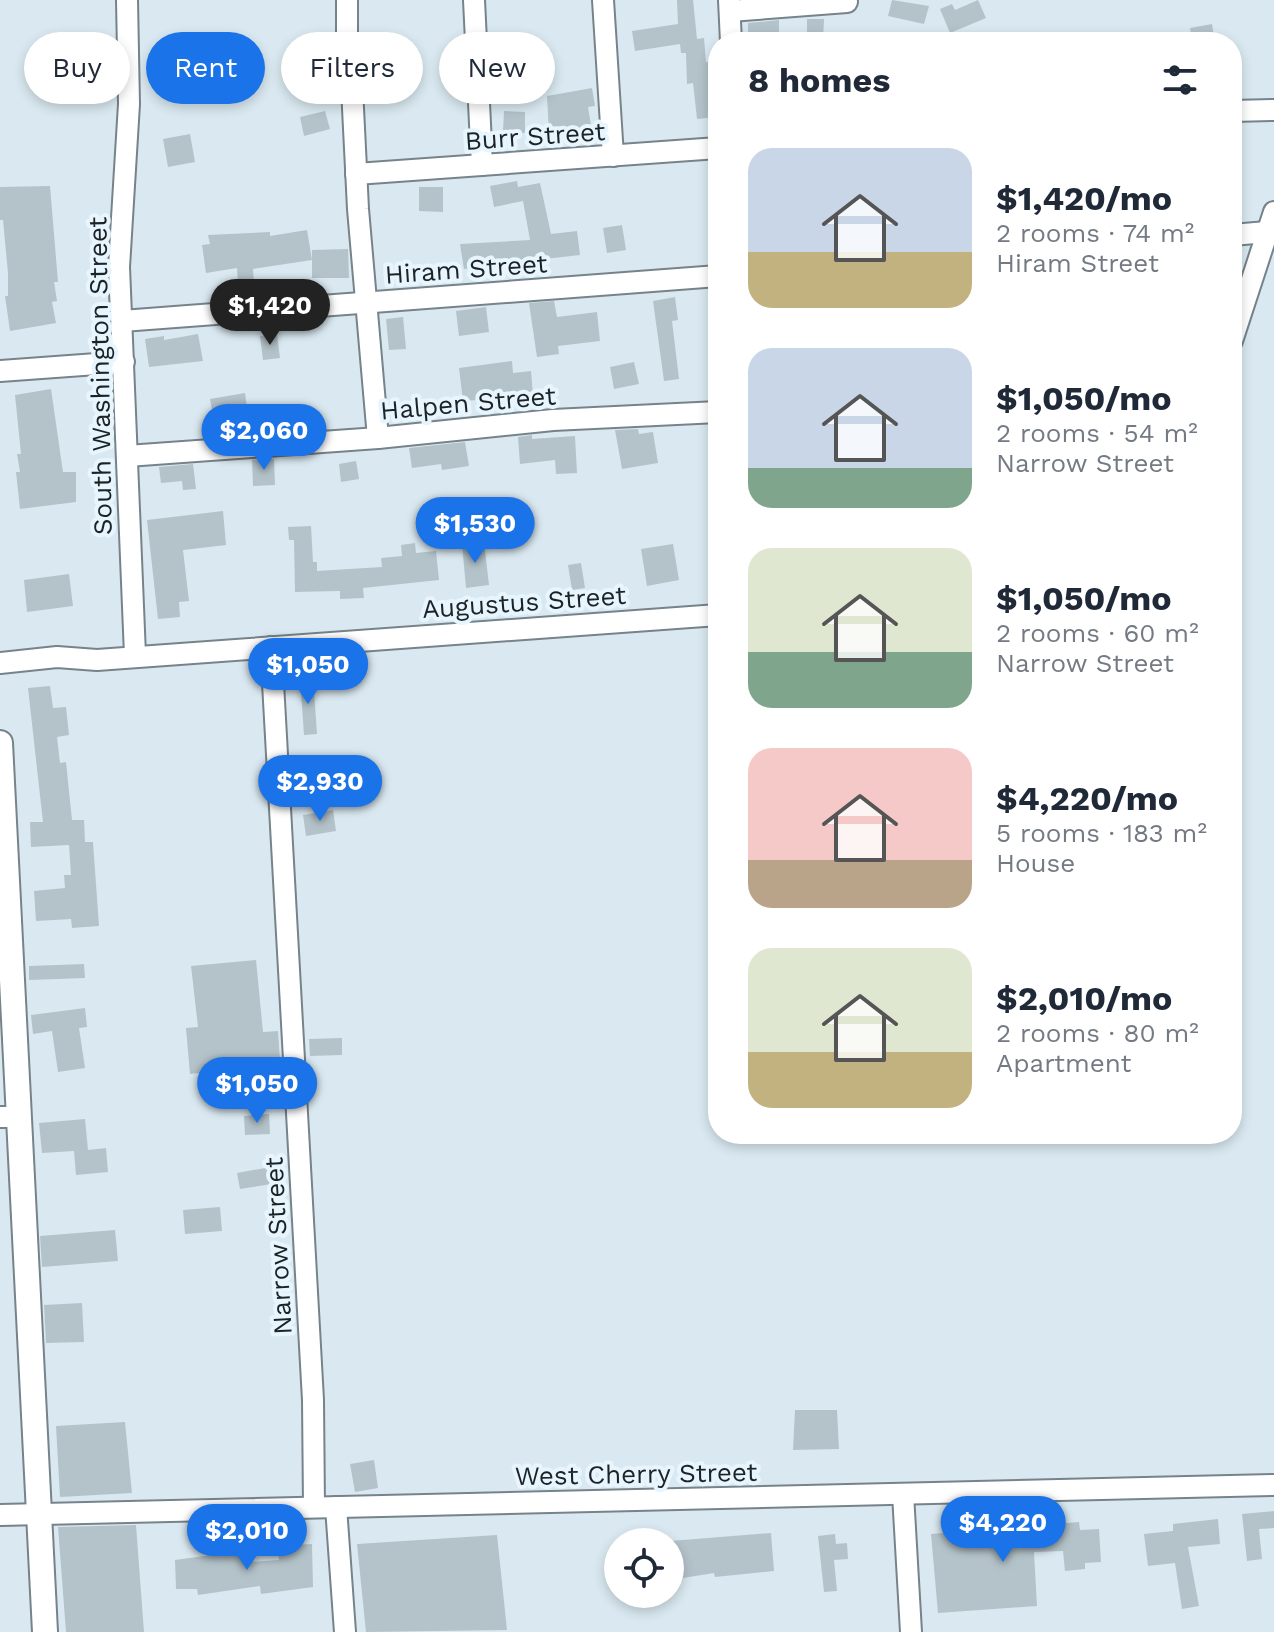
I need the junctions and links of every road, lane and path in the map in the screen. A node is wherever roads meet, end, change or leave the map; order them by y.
1 (127, 0) edge
2 (347, 0) edge
3 (474, 0) edge
4 (603, 0) edge
5 (847, 2) dead end
6 (730, 6) edge
7 (731, 32) edge
8 (1274, 110) edge
9 (1242, 111) edge
10 (708, 149) edge
11 (613, 156) junction
12 (482, 165) junction
13 (356, 174) junction
14 (1274, 212) edge
15 (1267, 232) junction
16 (1242, 234) edge
17 (708, 277) edge
18 (366, 303) junction
19 (1242, 310) edge
20 (122, 321) junction
21 (124, 362) junction
22 (0, 371) edge
23 (708, 413) edge
24 (378, 438) junction
25 (127, 456) junction
26 (708, 616) edge
27 (271, 647) junction
28 (135, 655) junction
29 (0, 663) edge
30 (0, 743) edge
31 (9, 1117) edge
32 (1274, 1485) edge
33 (903, 1494) junction
34 (314, 1507) junction
35 (336, 1507) junction
36 (39, 1513) junction
37 (0, 1515) edge
38 (45, 1632) edge
39 (345, 1632) edge
40 (911, 1632) edge

1 - 20 street, South Washington Street
2 - 13 street
3 - 12 street
4 - 11 street
5 - 6 street
6 - 7 street
8 - 9 street
10 - 11 street, Burr Street
11 - 12 street, Burr Street
12 - 13 street, Burr Street
13 - 18 street
14 - 15 street
15 - 16 street
15 - 19 street
17 - 18 street, Hiram Street
18 - 20 street, Hiram Street
18 - 24 street
20 - 21 street, South Washington Street
21 - 22 street
21 - 25 street, South Washington Street
23 - 24 street, Halpen Street
24 - 25 street, Halpen Street
25 - 28 street, South Washington Street
26 - 27 street, Augustus Street
27 - 28 street, Augustus Street
27 - 34 street, Narrow Street
28 - 29 street, Augustus Street
30 - 31 street
31 - 36 street
32 - 33 street, West Cherry Street
33 - 35 street, West Cherry Street
33 - 40 street
34 - 35 street, West Cherry Street
34 - 36 street, West Cherry Street
35 - 39 street
36 - 37 street, West Cherry Street
36 - 38 street

